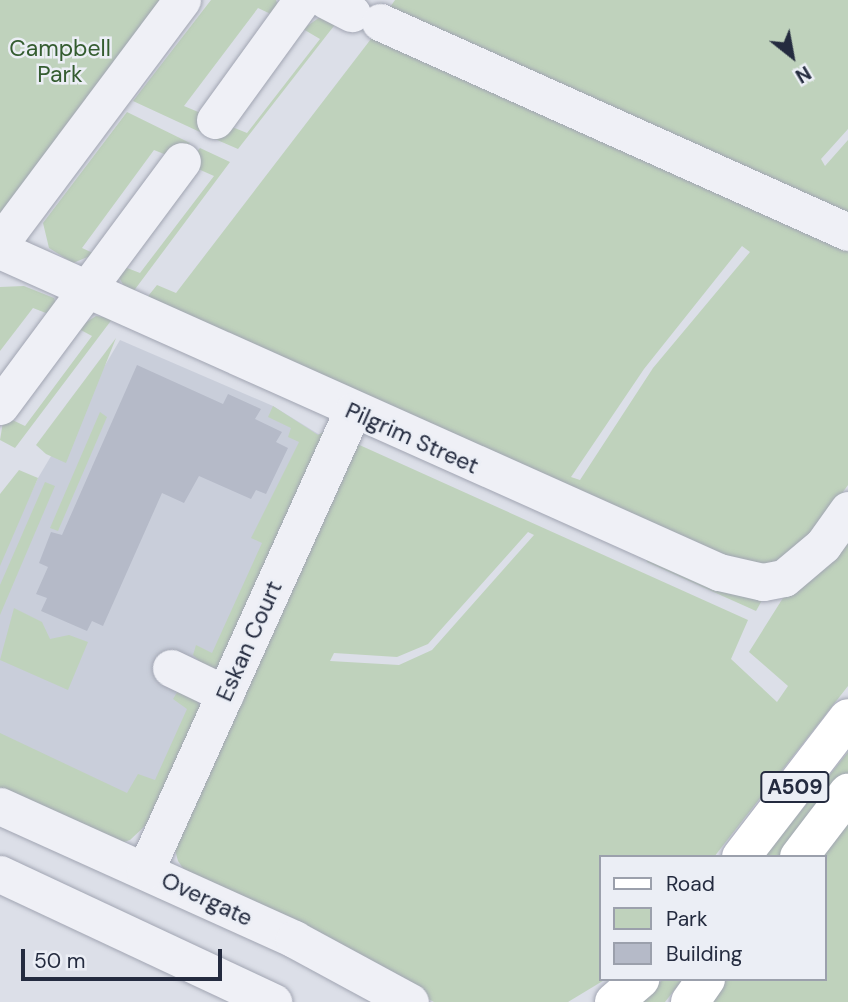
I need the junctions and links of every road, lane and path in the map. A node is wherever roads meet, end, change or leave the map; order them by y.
1 (182, 0) edge
2 (302, 0) edge
3 (353, 12) edge
4 (215, 120) dead end
5 (182, 161) dead end
6 (848, 232) edge
7 (0, 243) edge
8 (0, 250) edge
9 (90, 291) junction
10 (0, 406) edge
11 (352, 412) junction
12 (848, 510) edge
13 (171, 668) dead end
14 (225, 694) junction
15 (848, 718) edge
16 (848, 793) edge
17 (0, 806) edge
18 (743, 855) edge
19 (801, 855) edge
20 (145, 871) junction
21 (0, 874) edge
22 (638, 981) edge
23 (705, 981) edge
24 (273, 1002) edge
25 (410, 1002) edge
26 (614, 1002) edge
27 (690, 1002) edge

1 - 7 street
2 - 4 street
3 - 6 street
5 - 9 street
8 - 9 street, Pilgrim Street
9 - 10 street
9 - 11 street, Pilgrim Street
11 - 12 street, Pilgrim Street
11 - 14 street, Eskan Court
13 - 14 street
14 - 20 street, Eskan Court
15 - 18 main road, A509
16 - 19 main road, A509
17 - 20 street, Overgate
20 - 25 street, Overgate
21 - 24 street
22 - 26 main road
23 - 27 main road

